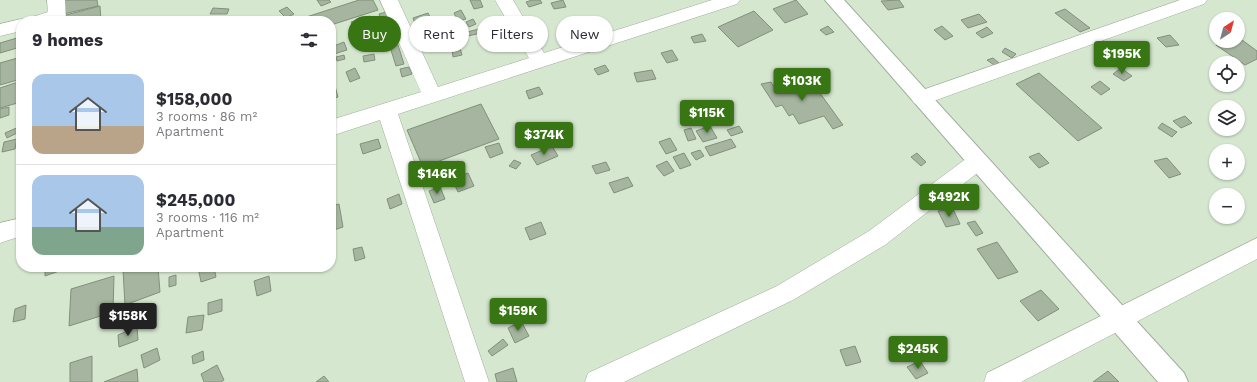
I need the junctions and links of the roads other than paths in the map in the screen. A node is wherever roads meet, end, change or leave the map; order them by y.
1 (389, 0) edge
2 (504, 0) edge
3 (732, 0) edge
4 (834, 0) edge
5 (1198, 0) edge
6 (693, 6) edge
7 (16, 26) edge
8 (0, 30) edge
9 (540, 61) junction
10 (432, 96) junction
11 (921, 98) junction
12 (388, 110) junction
13 (336, 126) edge
14 (978, 161) junction
15 (16, 228) edge
16 (0, 233) edge
17 (1257, 248) edge
18 (1120, 320) junction
19 (476, 382) edge
20 (597, 382) edge
21 (996, 382) edge
22 (1175, 382) edge

1 - 10 street
2 - 9 street
3 - 6 street
4 - 11 street
5 - 11 street
6 - 9 street
7 - 8 street
9 - 10 street
10 - 12 street
11 - 14 street
12 - 13 street
12 - 19 street
14 - 18 street
14 - 20 street
15 - 16 street
17 - 18 street
18 - 21 street
18 - 22 street

